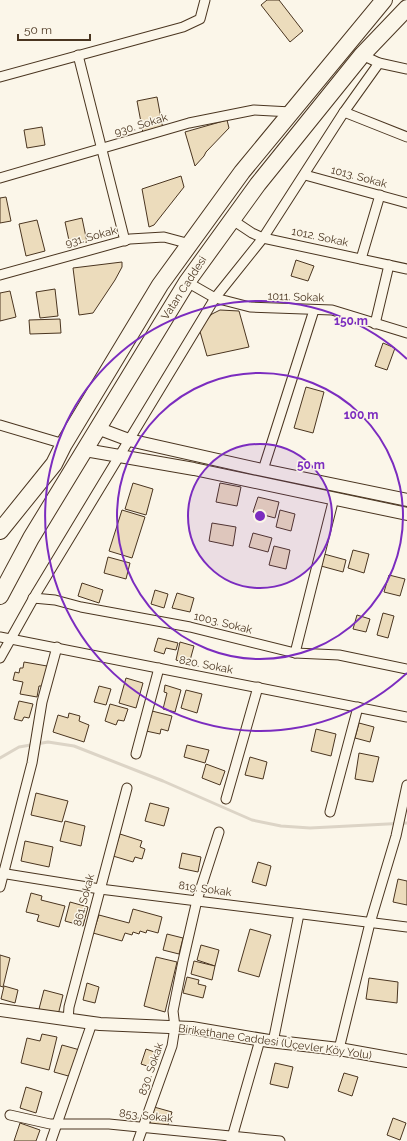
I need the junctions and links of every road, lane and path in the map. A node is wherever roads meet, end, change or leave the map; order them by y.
1 (205, 0) edge
2 (384, 0) edge
3 (407, 8) edge
4 (78, 55) junction
5 (362, 55) junction
6 (378, 63) junction
7 (407, 69) edge
8 (0, 77) edge
9 (291, 112) junction
10 (344, 112) junction
11 (407, 137) edge
12 (103, 149) junction
13 (304, 175) junction
14 (0, 178) edge
15 (380, 195) junction
16 (407, 203) edge
17 (231, 219) junction
18 (263, 238) junction
19 (125, 241) junction
20 (190, 244) junction
21 (362, 259) junction
22 (388, 265) junction
23 (407, 269) edge
24 (0, 275) edge
25 (187, 282) junction
26 (215, 298) junction
27 (314, 310) junction
28 (375, 324) junction
29 (407, 333) edge
30 (0, 425) edge
31 (97, 428) junction
32 (129, 440) junction
33 (64, 444) junction
34 (85, 450) junction
35 (118, 456) junction
36 (263, 470) junction
37 (334, 498) junction
38 (407, 500) edge
39 (407, 514) edge
40 (0, 531) edge
41 (0, 596) edge
42 (33, 598) junction
43 (0, 637) edge
44 (10, 639) junction
45 (57, 648) junction
46 (295, 652) junction
47 (0, 658) edge
48 (160, 668) junction
49 (407, 669) edge
50 (258, 687) junction
51 (358, 707) junction
52 (407, 717) edge
53 (136, 754) dead end
54 (407, 785) edge
55 (127, 788) dead end
56 (226, 799) dead end
57 (330, 812) dead end
58 (219, 832) dead end
59 (2, 874) edge
60 (0, 887) edge
61 (100, 889) junction
62 (197, 900) junction
63 (299, 914) junction
64 (370, 923) junction
65 (407, 927) edge
66 (0, 1010) edge
67 (68, 1020) junction
68 (92, 1023) junction
69 (175, 1027) junction
70 (260, 1040) junction
71 (273, 1042) junction
72 (339, 1049) junction
73 (407, 1061) edge
74 (10, 1115) dead end
75 (58, 1124) junction
76 (143, 1127) junction
77 (231, 1139) edge
78 (51, 1141) edge
79 (138, 1141) edge
80 (280, 1141) edge

1 - 4 street
2 - 9 highway, Vatan Caddesi
3 - 5 highway, Vatan Caddesi
4 - 8 street
4 - 12 street
5 - 6 street
5 - 17 highway, Vatan Caddesi
6 - 7 street
6 - 10 street
9 - 12 street, 930. Sokak
9 - 20 highway, Vatan Caddesi
10 - 11 street
10 - 13 street
12 - 14 street, 930. Sokak
12 - 19 street
13 - 15 street, 1013. Sokak
13 - 18 street
15 - 16 street, 1013. Sokak
15 - 21 street
17 - 18 street, 1012. Sokak
17 - 25 highway, Vatan Caddesi
18 - 21 street, 1012. Sokak
18 - 26 street
19 - 20 street, 931. Sokak
19 - 24 street, 931. Sokak
20 - 33 highway, Vatan Caddesi
21 - 22 street, 1012. Sokak
22 - 23 street, 1012. Sokak
22 - 28 street
25 - 26 street, 1011. Sokak
25 - 31 highway, Vatan Caddesi
26 - 27 street, 1011. Sokak
26 - 32 street
27 - 28 street, 1011. Sokak
27 - 36 street
28 - 29 street, 1011. Sokak
30 - 33 street
31 - 32 street
31 - 34 highway, Vatan Caddesi
32 - 35 street
32 - 36 street
33 - 40 highway, Vatan Caddesi
34 - 35 street
34 - 41 highway, Vatan Caddesi
35 - 37 street
35 - 42 street
36 - 38 street
37 - 39 street
37 - 46 street
42 - 44 street
42 - 46 street, 1003. Sokak
43 - 44 street, 820. Sokak
44 - 45 street, 820. Sokak
44 - 47 street
45 - 48 street, 820. Sokak
45 - 59 street
46 - 49 street, 1003. Sokak
48 - 50 street, 820. Sokak
48 - 53 street
50 - 51 street, 820. Sokak
50 - 56 street
51 - 52 street, 820. Sokak
51 - 57 street
54 - 64 street
55 - 61 street, 861. Sokak
58 - 62 street, 830. Sokak
59 - 60 street
59 - 61 street, 819. Sokak
61 - 62 street, 819. Sokak
61 - 67 street, 861. Sokak
62 - 63 street, 819. Sokak
62 - 69 street, 830. Sokak
63 - 64 street, 819. Sokak
63 - 71 street
64 - 65 street, 819. Sokak
64 - 72 street
66 - 67 street, Birikethane Caddesi (Üçevler Köy Yolu)
67 - 68 street, Birikethane Caddesi (Üçevler Köy Yolu)
68 - 69 street, Birikethane Caddesi (Üçevler Köy Yolu)
68 - 75 street
69 - 70 street, Birikethane Caddesi (Üçevler Köy Yolu)
69 - 76 street, 830. Sokak
70 - 71 street, Birikethane Caddesi (Üçevler Köy Yolu)
70 - 77 street
71 - 72 street, Birikethane Caddesi (Üçevler Köy Yolu)
72 - 73 street, Birikethane Caddesi (Üçevler Köy Yolu)
74 - 75 street, 853. Sokak
75 - 76 street, 853. Sokak
75 - 78 street
76 - 77 street, 853. Sokak
76 - 79 street, 830. Sokak
77 - 80 street, 853. Sokak

